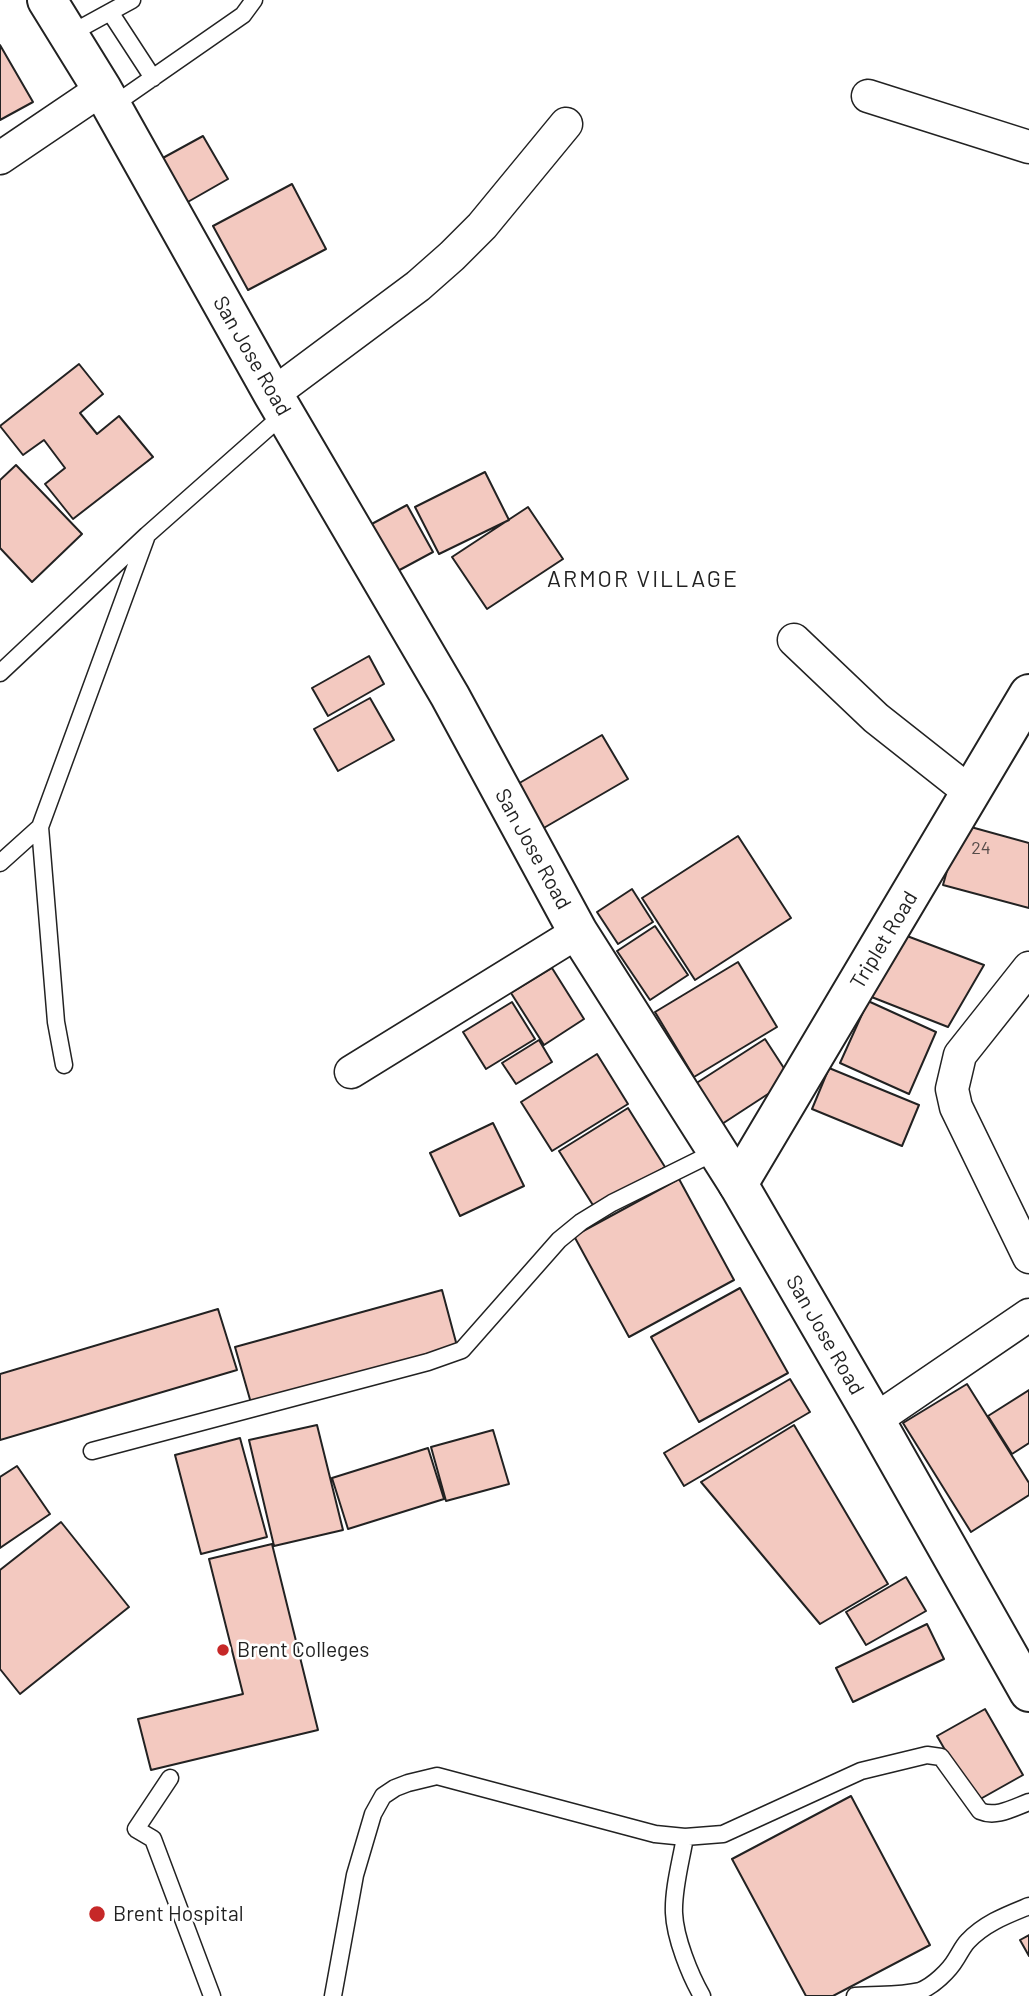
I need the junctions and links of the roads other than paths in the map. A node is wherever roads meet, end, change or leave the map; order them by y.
1 (47, 0) edge
2 (132, 0) edge
3 (254, 0) edge
4 (110, 12) junction
5 (68, 35) junction
6 (153, 78) junction
7 (868, 96) dead end
8 (107, 98) junction
9 (566, 124) dead end
10 (1029, 147) edge
11 (0, 158) edge
12 (279, 404) junction
13 (147, 535) junction
14 (794, 640) dead end
15 (0, 673) edge
16 (1029, 694) edge
17 (971, 793) junction
18 (40, 827) junction
19 (0, 863) edge
20 (578, 932) junction
21 (1029, 968) edge
22 (64, 1065) dead end
23 (351, 1072) dead end
24 (715, 1153) junction
25 (737, 1184) junction
26 (1029, 1257) edge
27 (1029, 1315) edge
28 (875, 1420) junction
29 (93, 1451) dead end
30 (1029, 1692) edge
31 (170, 1778) dead end
32 (1029, 1801) edge
33 (685, 1837) junction
34 (1029, 1906) edge
35 (212, 1996) edge
36 (333, 1996) edge
37 (702, 1996) edge
38 (855, 1996) edge

1 - 5 main road, San Jose Road
2 - 4 lane
3 - 6 lane
4 - 5 lane
4 - 6 lane
5 - 8 main road, San Jose Road
6 - 8 lane
7 - 10 street
8 - 11 street
8 - 12 main road, San Jose Road
9 - 12 street
12 - 13 lane
12 - 20 main road, San Jose Road
13 - 15 lane
13 - 18 lane
14 - 17 street
16 - 17 main road, Triplet Road
17 - 25 main road, Triplet Road
18 - 19 lane
18 - 22 lane
20 - 23 street
20 - 24 main road, San Jose Road
21 - 26 street
24 - 25 main road, San Jose Road
24 - 29 lane
25 - 28 main road, San Jose Road
27 - 28 street
28 - 30 main road, San Jose Road
31 - 35 lane
32 - 33 lane
33 - 36 lane
33 - 37 lane
34 - 38 lane

